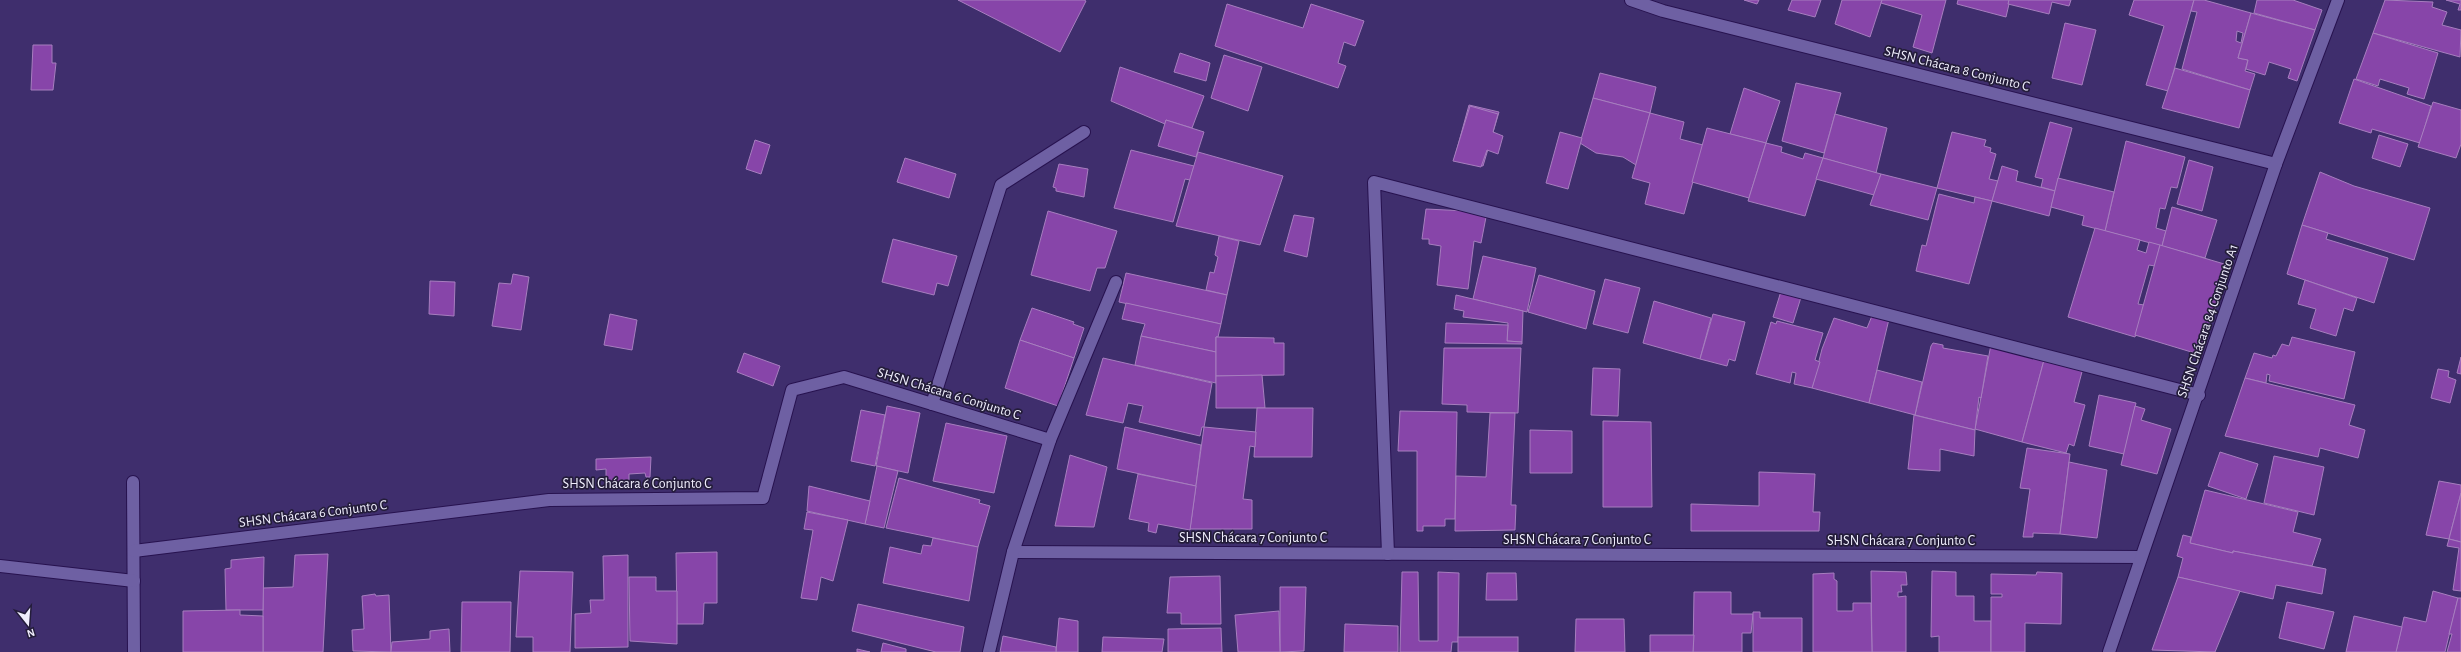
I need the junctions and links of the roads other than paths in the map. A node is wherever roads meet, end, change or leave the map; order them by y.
1 (1631, 0) edge
2 (2338, 0) edge
3 (1084, 132) dead end
4 (2276, 164) junction
5 (1116, 282) dead end
6 (2199, 394) junction
7 (932, 404) junction
8 (1050, 440) junction
9 (133, 482) dead end
10 (134, 551) junction
11 (1013, 552) junction
12 (1388, 554) junction
13 (2141, 557) junction
14 (0, 566) edge
15 (134, 581) junction
16 (134, 652) edge
17 (989, 652) edge
18 (2109, 652) edge

1 - 4 street, SHSN Chácara 8 Conjunto C
2 - 4 street, SHSN Chácara 84 Conjunto A1
3 - 7 street
4 - 6 street, SHSN Chácara 84 Conjunto A1
5 - 8 street
6 - 12 street
6 - 13 street, SHSN Chácara 84 Conjunto A1
7 - 8 street, SHSN Chácara 6 Conjunto C
7 - 10 street, SHSN Chácara 6 Conjunto C
8 - 11 street
9 - 10 street
10 - 15 street
11 - 12 street, SHSN Chácara 7 Conjunto C
11 - 17 street
12 - 13 street, SHSN Chácara 7 Conjunto C
13 - 18 street, SHSN Chácara 84 Conjunto A1
14 - 15 street
15 - 16 street

